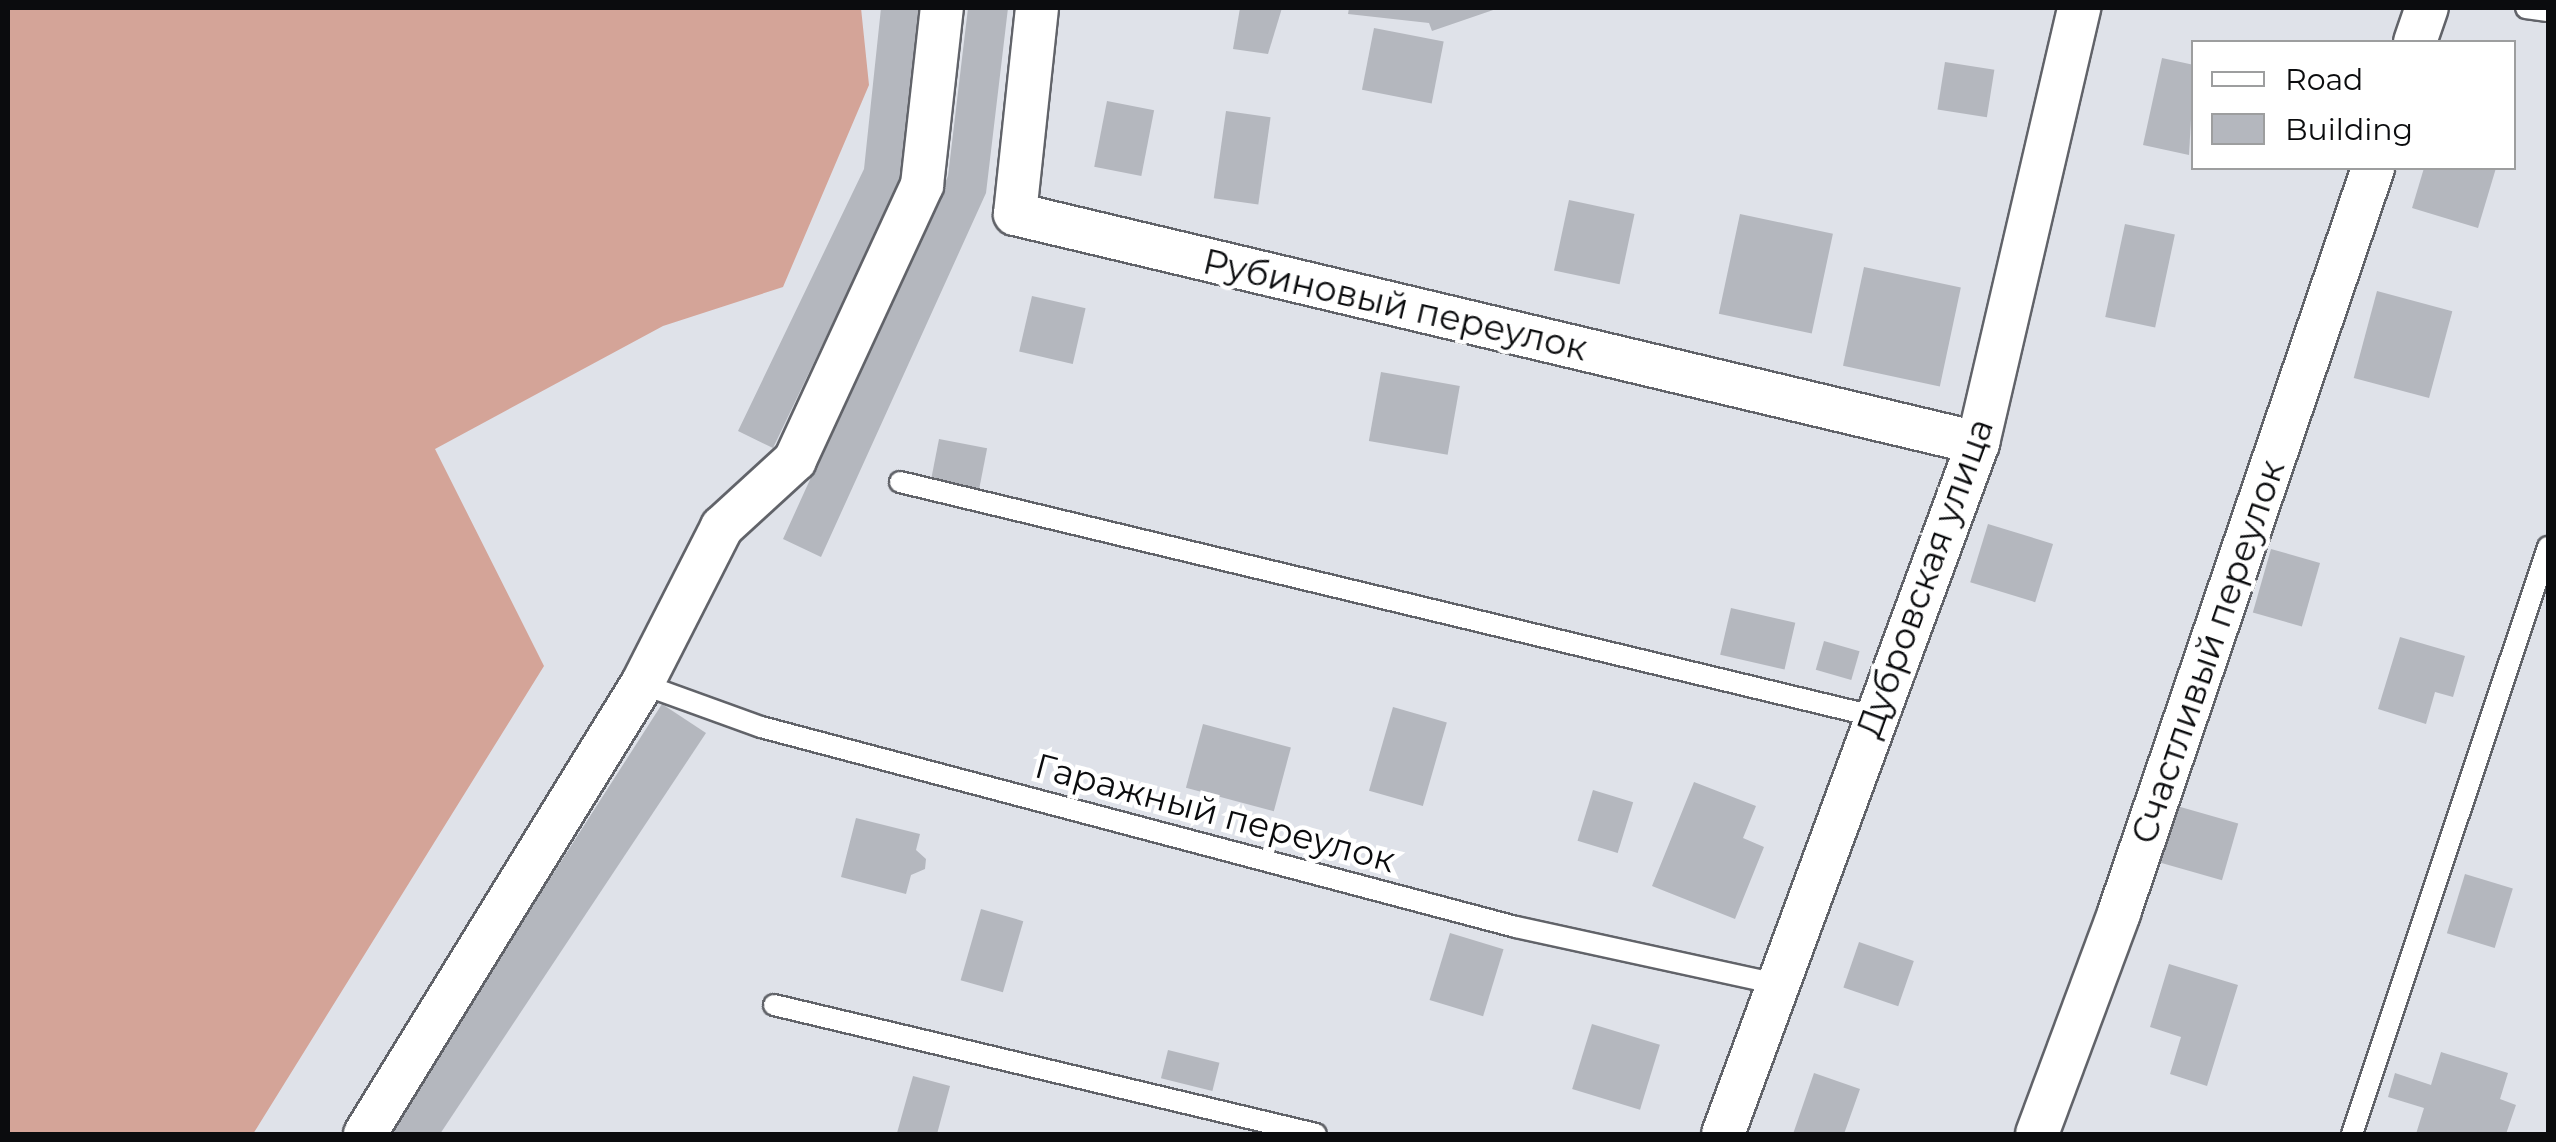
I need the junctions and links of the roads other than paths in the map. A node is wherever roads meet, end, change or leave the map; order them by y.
1 (942, 8) edge
2 (1038, 8) edge
3 (2079, 8) edge
4 (2428, 8) edge
5 (2526, 8) edge
6 (2548, 12) edge
7 (2417, 40) edge
8 (2372, 170) edge
9 (1978, 443) junction
10 (900, 482) dead end
11 (2548, 547) edge
12 (642, 684) junction
13 (1876, 717) junction
14 (1778, 984) junction
15 (774, 1005) dead end
16 (364, 1134) edge
17 (1316, 1134) edge
18 (1724, 1134) edge
19 (2036, 1134) edge
20 (2352, 1134) edge

1 - 12 street
2 - 9 street, Рубиновый переулок
3 - 9 street, Дубровская улица
4 - 7 street
5 - 6 lane
8 - 19 street, Счастливый переулок
9 - 13 street, Дубровская улица
10 - 13 lane
11 - 20 lane
12 - 14 lane, Гаражный переулок
12 - 16 street
13 - 14 street, Дубровская улица
14 - 18 street, Дубровская улица
15 - 17 lane

